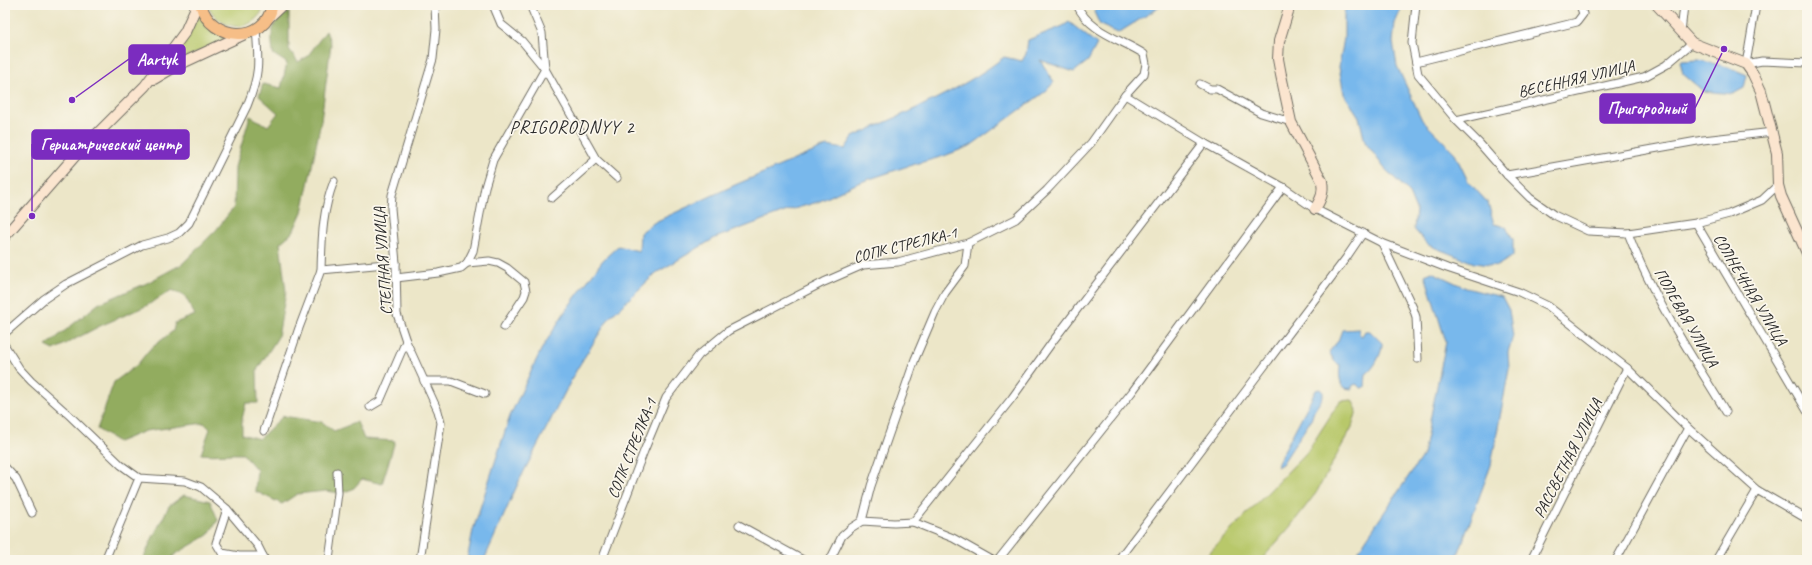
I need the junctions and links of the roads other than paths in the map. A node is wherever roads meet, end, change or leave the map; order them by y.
1 (197, 5) edge
2 (201, 5) edge
3 (272, 5) edge
4 (282, 5) edge
5 (435, 5) edge
6 (493, 5) edge
7 (530, 5) edge
8 (1077, 5) edge
9 (1290, 5) edge
10 (1416, 5) edge
11 (1580, 5) edge
12 (1657, 5) edge
13 (1684, 5) edge
14 (1756, 5) edge
15 (267, 19) junction
16 (252, 31) junction
17 (1681, 32) junction
18 (1692, 43) junction
19 (1416, 62) junction
20 (1807, 63) edge
21 (1746, 64) junction
22 (545, 69) junction
23 (1200, 84) dead end
24 (145, 86) junction
25 (1125, 96) junction
26 (1456, 120) junction
27 (1291, 122) junction
28 (1773, 132) junction
29 (1204, 143) junction
30 (596, 159) junction
31 (1507, 175) junction
32 (617, 178) dead end
33 (334, 181) dead end
34 (1778, 185) junction
35 (1283, 187) junction
36 (552, 198) dead end
37 (1315, 209) junction
38 (1696, 223) junction
39 (1362, 233) junction
40 (1628, 233) junction
41 (5, 236) edge
42 (1382, 242) junction
43 (968, 243) junction
44 (1807, 253) edge
45 (396, 263) junction
46 (467, 263) junction
47 (321, 270) junction
48 (396, 278) junction
49 (504, 328) dead end
50 (5, 333) edge
51 (406, 340) junction
52 (5, 346) edge
53 (1418, 359) dead end
54 (1627, 368) junction
55 (424, 381) junction
56 (486, 394) dead end
57 (370, 407) dead end
58 (1807, 411) edge
59 (1726, 412) dead end
60 (1688, 428) junction
61 (264, 432) dead end
62 (5, 467) edge
63 (337, 472) dead end
64 (139, 478) junction
65 (1757, 490) junction
66 (227, 509) junction
67 (32, 513) dead end
68 (1807, 519) edge
69 (862, 521) junction
70 (913, 522) junction
71 (739, 525) dead end
72 (1807, 556) edge
73 (264, 558) edge
74 (105, 560) edge
75 (329, 560) edge
76 (420, 560) edge
77 (602, 560) edge
78 (803, 560) edge
79 (830, 560) edge
80 (992, 560) edge
81 (998, 560) edge
82 (1118, 560) edge
83 (1531, 560) edge
84 (1616, 560) edge
85 (1716, 560) edge
86 (1804, 560) edge

1 - 24 street
2 - 16 main road
3 - 15 main road
4 - 15 street
5 - 45 street, СТЕПНАЯ УЛИЦА
6 - 22 street
7 - 22 street
8 - 25 street, СОПК СТРЕЛКА-1
9 - 27 street
10 - 19 street
11 - 19 street
12 - 17 street
13 - 17 street
14 - 21 street
15 - 16 main road
16 - 24 street
16 - 50 street
17 - 18 street
18 - 21 street
18 - 26 street, ВЕСЕННЯЯ УЛИЦА
19 - 26 street
20 - 21 street
21 - 28 street
22 - 30 street
22 - 46 street
23 - 27 street
24 - 41 street
25 - 29 street
25 - 43 street, СОПК СТРЕЛКА-1
26 - 31 street
27 - 37 street
28 - 31 street
28 - 34 street
29 - 35 street
29 - 70 street
30 - 32 street
30 - 36 street
31 - 40 street
33 - 47 street
34 - 38 street
34 - 44 street
35 - 37 street
35 - 81 street
37 - 39 street
38 - 40 street
38 - 58 street, СОЛНЕЧНАЯ УЛИЦА
39 - 42 street
39 - 82 street
40 - 59 street, ПОЛЕВАЯ УЛИЦА
42 - 53 street
42 - 54 street
43 - 69 street
43 - 77 street, СОПК СТРЕЛКА-1
45 - 47 street
45 - 48 street, СТЕПНАЯ УЛИЦА
46 - 48 street
46 - 49 street
47 - 61 street
48 - 51 street, СТЕПНАЯ УЛИЦА
51 - 55 street, СТЕПНАЯ УЛИЦА
51 - 57 street
52 - 64 street
54 - 60 street
54 - 83 street, РАССВЕТНАЯ УЛИЦА
55 - 56 street
55 - 76 street, СТЕПНАЯ УЛИЦА
60 - 65 street
60 - 84 street
62 - 67 street
63 - 75 street
64 - 66 street
64 - 74 street
65 - 68 street
65 - 85 street
66 - 73 street
66 - 73 street
69 - 70 street
69 - 79 street
70 - 80 street
71 - 78 street
72 - 86 street

